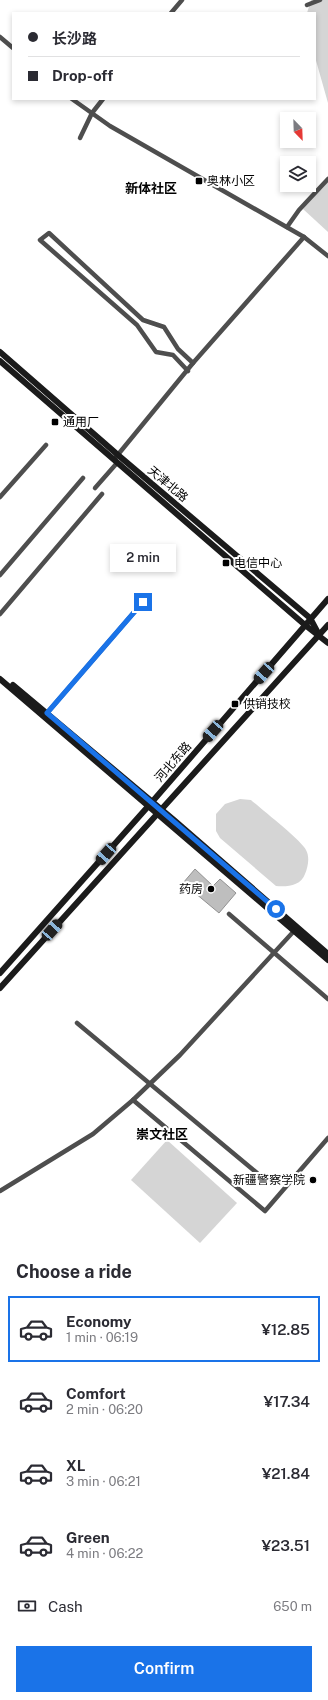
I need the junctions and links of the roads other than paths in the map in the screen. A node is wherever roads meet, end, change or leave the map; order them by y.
1 (182, 0) edge
2 (320, 0) edge
3 (306, 5) dead end
4 (172, 12) edge
5 (0, 37) edge
6 (12, 47) edge
7 (73, 100) edge
8 (102, 100) edge
9 (92, 113) junction
10 (80, 138) dead end
11 (328, 179) edge
12 (287, 227) junction
13 (304, 237) junction
14 (328, 256) edge
15 (0, 352) edge
16 (0, 361) edge
17 (193, 363) junction
18 (188, 371) junction
19 (46, 445) dead end
20 (116, 459) junction
21 (84, 478) dead end
22 (95, 488) dead end
23 (102, 494) dead end
24 (0, 497) edge
25 (0, 574) edge
26 (328, 599) edge
27 (143, 602) dead end
28 (0, 614) edge
29 (310, 618) junction
30 (328, 624) edge
31 (305, 625) junction
32 (319, 635) junction
33 (328, 643) edge
34 (0, 674) edge
35 (0, 679) edge
36 (47, 713) junction
37 (150, 804) junction
38 (160, 812) junction
39 (229, 914) dead end
40 (294, 931) junction
41 (274, 953) junction
42 (328, 954) edge
43 (328, 960) edge
44 (0, 973) edge
45 (0, 988) edge
46 (328, 999) edge
47 (77, 1022) dead end
48 (151, 1083) junction
49 (133, 1100) junction
50 (328, 1138) edge
51 (257, 1173) dead end
52 (0, 1191) edge

1 - 4 street
2 - 3 street
5 - 6 street
7 - 9 street
8 - 9 street
9 - 10 street
9 - 12 street
11 - 12 street
12 - 13 street
13 - 14 street
13 - 17 street
15 - 20 street, 天津北路
16 - 20 street, 天津北路
17 - 18 street
17 - 18 street
18 - 20 street
19 - 24 street
20 - 22 street
20 - 29 street, 天津北路
20 - 31 street, 天津北路
21 - 25 street
23 - 28 street
26 - 29 street, 河北东路
27 - 36 street
29 - 31 street, 河北东路
29 - 32 street, 天津北路
30 - 32 street
31 - 32 street, 天津北路
31 - 37 street, 河北东路
32 - 33 street, 天津北路
32 - 38 street
34 - 36 street
35 - 37 street
36 - 37 street
37 - 38 street
37 - 44 street, 河北东路
38 - 40 street
38 - 42 street
38 - 45 street
39 - 41 street
40 - 41 street
40 - 43 street
41 - 46 street
41 - 48 street
47 - 48 street
48 - 49 street
48 - 51 street
49 - 50 street
49 - 52 street

